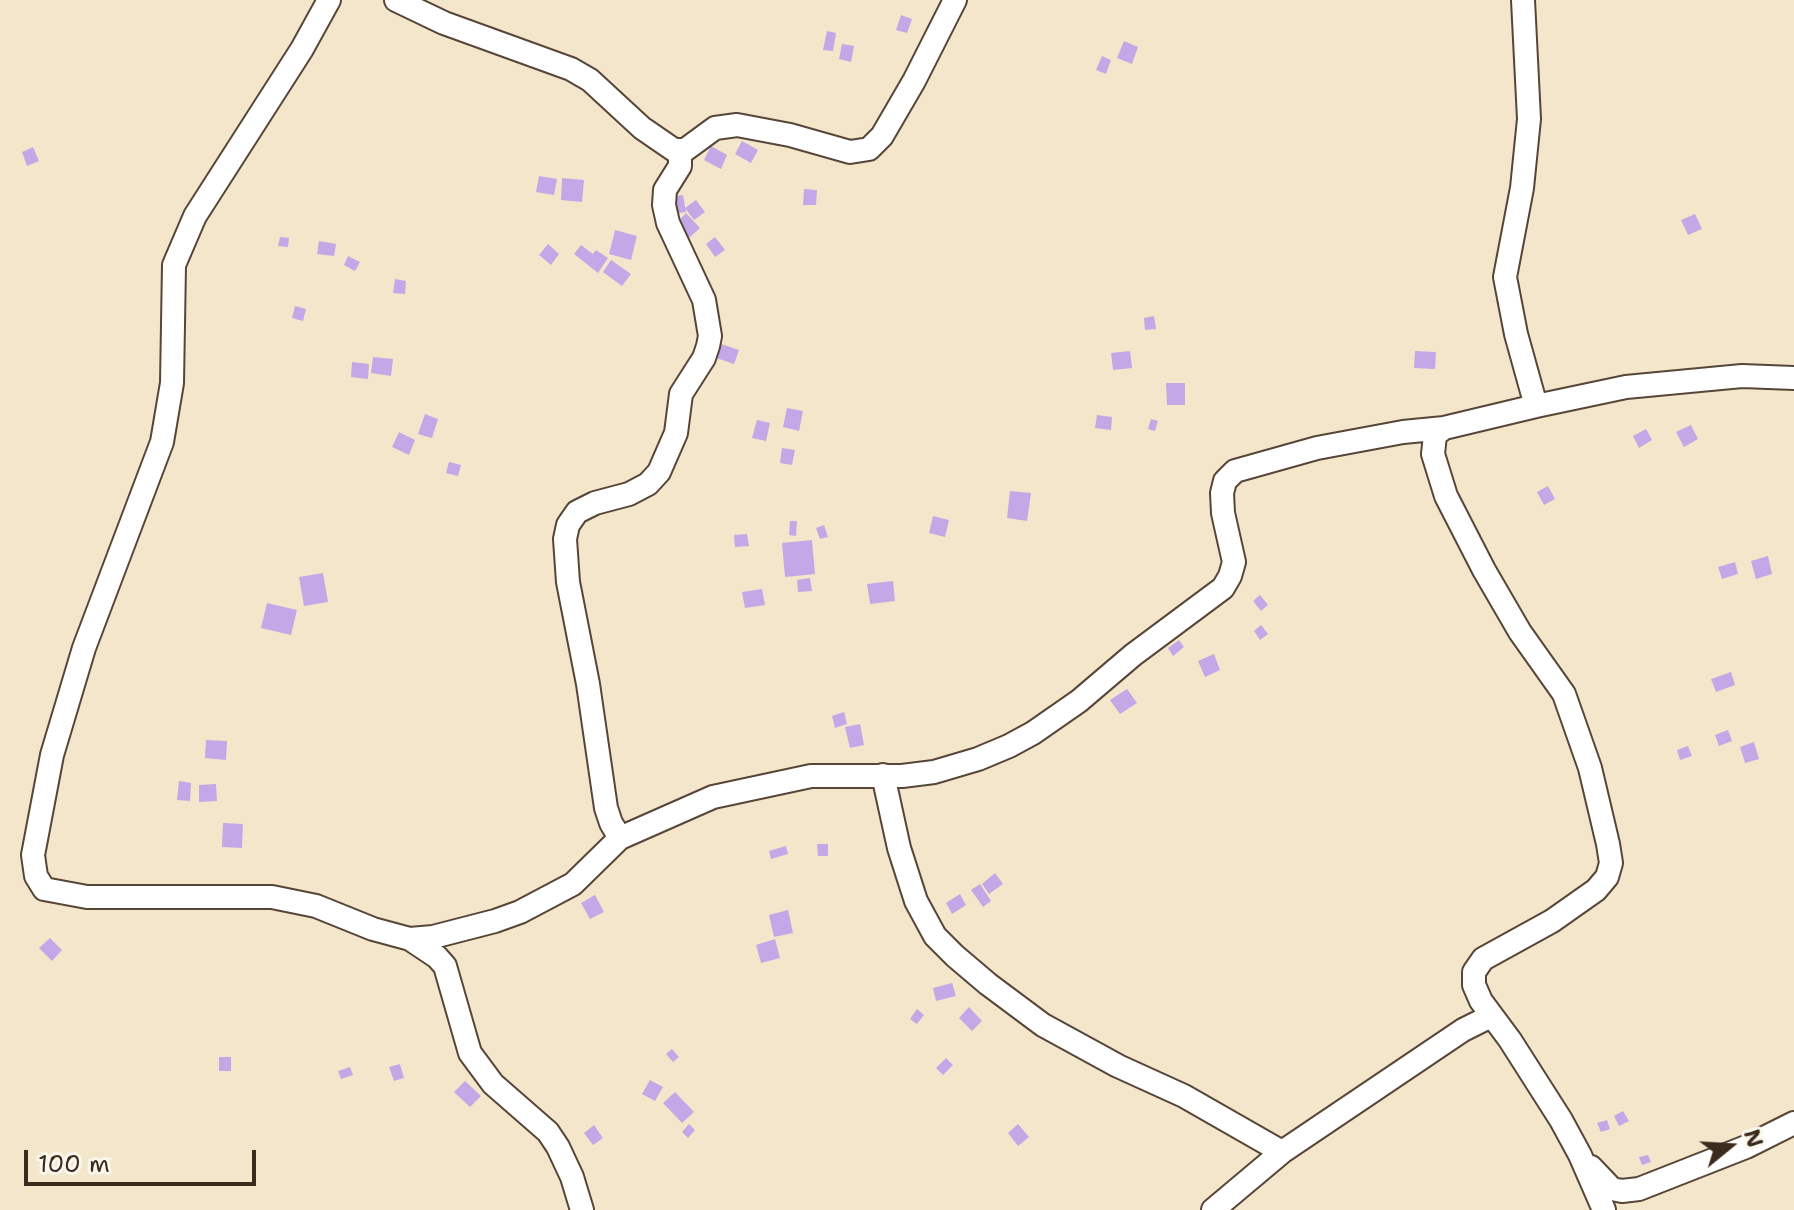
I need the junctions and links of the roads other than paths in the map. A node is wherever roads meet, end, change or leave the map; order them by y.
1 (329, 0) edge
2 (396, 0) edge
3 (955, 0) edge
4 (1523, 0) edge
5 (680, 151) junction
6 (1794, 378) edge
7 (1536, 406) junction
8 (1444, 428) junction
9 (883, 775) junction
10 (620, 838) junction
11 (410, 939) junction
12 (1491, 1016) junction
13 (1794, 1123) edge
14 (1282, 1152) junction
15 (1580, 1155) junction
16 (582, 1210) edge
17 (1213, 1210) edge
18 (1604, 1210) edge

1 - 11 street
2 - 5 street
3 - 5 street
4 - 7 street
5 - 10 street
6 - 7 street
7 - 8 street
8 - 9 street
8 - 12 street
9 - 10 street
9 - 14 street
10 - 11 street
11 - 16 street
12 - 14 street
12 - 15 street
13 - 15 street
14 - 17 street
15 - 18 street

